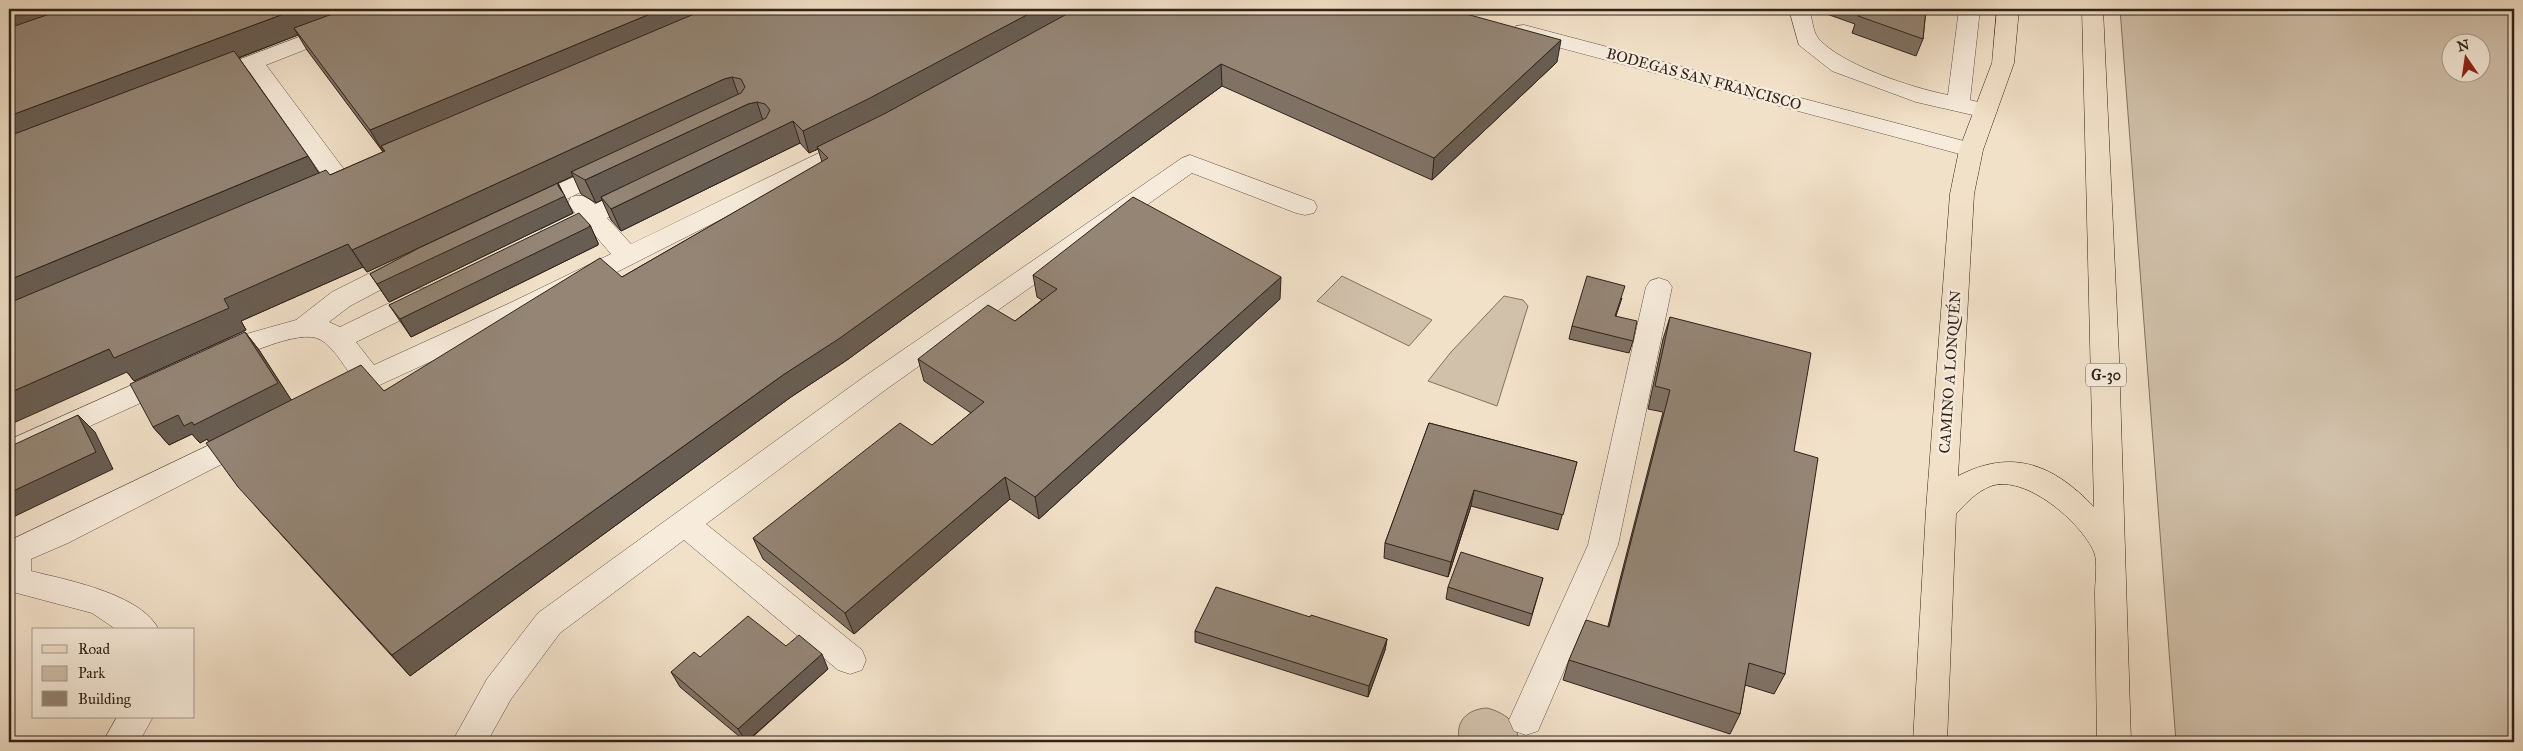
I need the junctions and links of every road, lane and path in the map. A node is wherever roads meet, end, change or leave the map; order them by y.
1 (391, 9) edge
2 (1799, 9) edge
3 (1970, 9) edge
4 (2008, 9) edge
5 (2093, 9) edge
6 (1505, 26) edge
7 (253, 62) junction
8 (190, 86) edge
9 (1958, 105) junction
10 (1986, 111) junction
11 (874, 133) edge
12 (1971, 150) junction
13 (628, 160) edge
14 (340, 182) edge
15 (660, 183) edge
16 (568, 189) junction
17 (1305, 207) dead end
18 (592, 216) junction
19 (507, 217) edge
20 (530, 246) edge
21 (429, 254) edge
22 (627, 256) junction
23 (450, 284) edge
24 (1658, 287) dead end
25 (302, 329) junction
26 (336, 340) junction
27 (368, 377) junction
28 (315, 404) edge
29 (270, 426) edge
30 (9, 452) edge
31 (1941, 510) junction
32 (684, 523) junction
33 (2109, 549) junction
34 (12, 554) edge
35 (140, 628) edge
36 (850, 660) dead end
37 (135, 718) edge
38 (1526, 720) dead end
39 (120, 742) edge
40 (469, 742) edge
41 (1930, 742) edge
42 (2114, 742) edge

1 - 7 lane
2 - 9 lane
3 - 9 lane
4 - 10 main road, CAMINO A LONQUÉN
5 - 33 main road, G-30
6 - 12 lane, BODEGAS SAN FRANCISCO
7 - 8 lane
7 - 14 lane
9 - 10 lane
10 - 12 main road, CAMINO A LONQUÉN
11 - 22 lane
12 - 31 main road, CAMINO A LONQUÉN
13 - 16 lane
15 - 18 lane
16 - 18 lane
16 - 19 lane
17 - 32 lane
18 - 20 lane
18 - 22 lane
21 - 25 lane
22 - 27 lane
23 - 26 lane
24 - 38 lane
25 - 26 lane
25 - 30 lane
26 - 27 lane
27 - 28 lane
29 - 34 lane
31 - 33 main road
31 - 41 main road, CAMINO A LONQUÉN
32 - 36 lane
32 - 40 lane
33 - 42 main road, G-30
34 - 35 lane
37 - 39 lane

